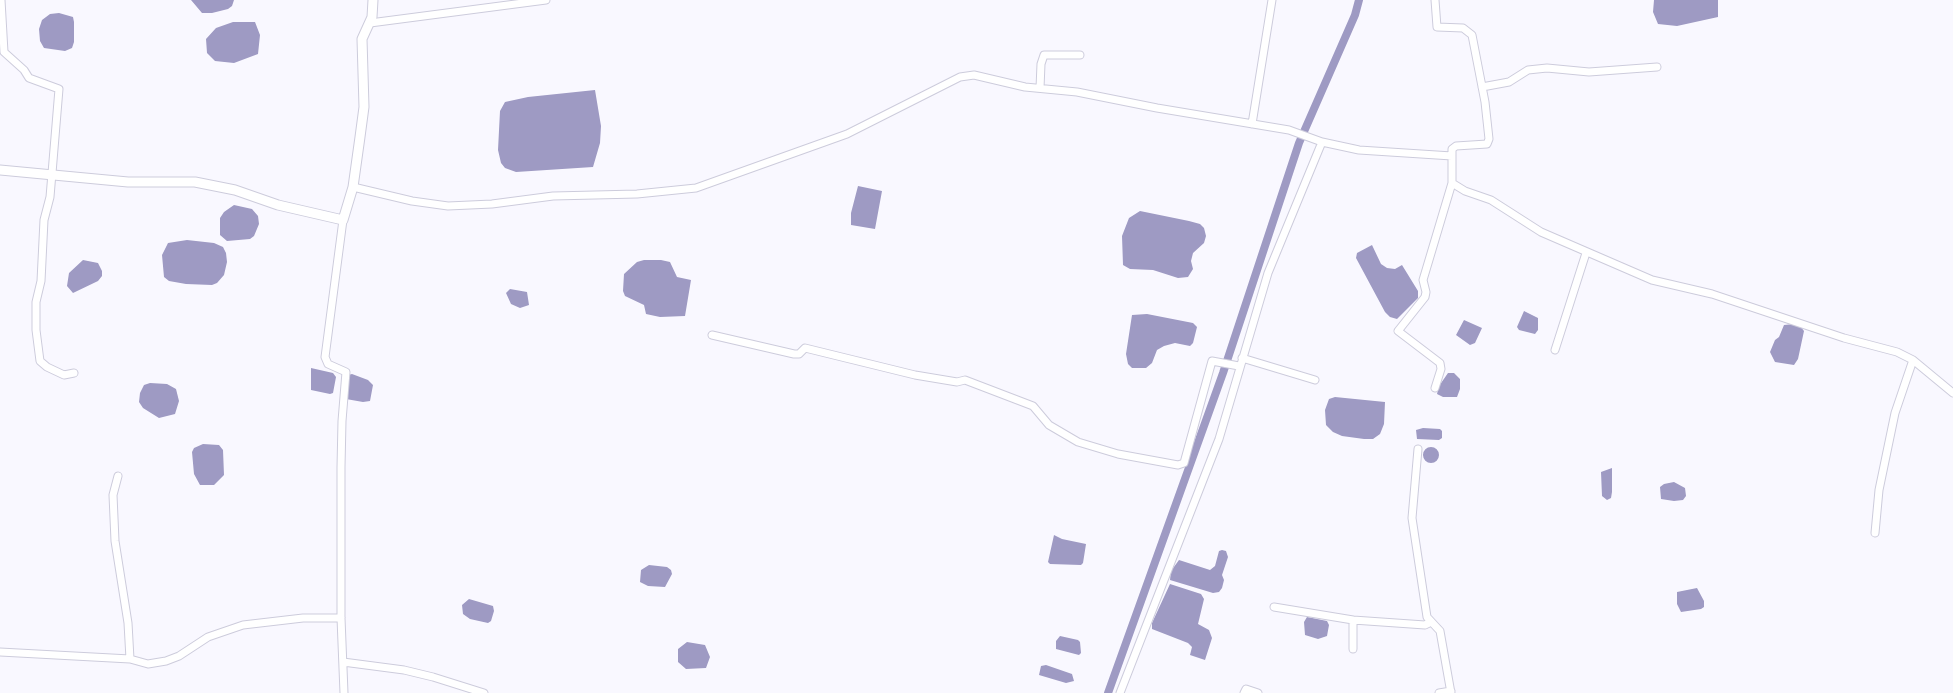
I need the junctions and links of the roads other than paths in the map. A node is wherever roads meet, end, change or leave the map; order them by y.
1 (1, 0) edge
2 (373, 0) edge
3 (546, 0) edge
4 (1272, 0) edge
5 (1436, 0) edge
6 (370, 22) junction
7 (1080, 55) dead end
8 (1657, 67) dead end
9 (1482, 87) junction
10 (1040, 88) junction
11 (1252, 124) junction
12 (1320, 141) junction
13 (1452, 156) junction
14 (0, 170) edge
15 (52, 173) junction
16 (1452, 183) junction
17 (353, 187) junction
18 (343, 220) junction
19 (1586, 253) junction
20 (712, 335) dead end
21 (1555, 350) dead end
22 (1242, 358) junction
23 (1913, 360) junction
24 (1236, 365) junction
25 (74, 373) dead end
26 (1315, 380) dead end
27 (1435, 388) dead end
28 (1953, 392) edge
29 (1418, 449) dead end
30 (118, 476) dead end
31 (1875, 533) dead end
32 (1274, 607) dead end
33 (341, 618) junction
34 (1353, 620) junction
35 (1431, 622) junction
36 (1353, 649) dead end
37 (0, 652) edge
38 (130, 659) junction
39 (343, 662) junction
40 (1451, 692) edge
41 (344, 693) edge
42 (484, 693) edge
43 (1120, 693) edge
44 (1244, 693) edge
45 (1258, 693) edge
46 (1438, 693) edge

1 - 15 street
2 - 6 street
3 - 6 street
4 - 11 street
5 - 9 street
6 - 17 street
7 - 10 street
8 - 9 street
9 - 13 street
10 - 11 street
10 - 17 street
11 - 12 street
12 - 13 street
12 - 22 street
13 - 16 street
14 - 15 street
15 - 18 street
15 - 25 street
16 - 19 street
16 - 27 street
17 - 18 street
18 - 33 street
19 - 21 street
19 - 23 street
20 - 24 street
22 - 24 street
22 - 26 street
23 - 28 street
23 - 31 street
24 - 43 street
29 - 35 street
30 - 38 street
32 - 34 street
33 - 38 street
33 - 39 street
34 - 35 street
34 - 36 street
35 - 40 street
37 - 38 street
39 - 41 street
39 - 42 street
40 - 46 street
44 - 45 street

